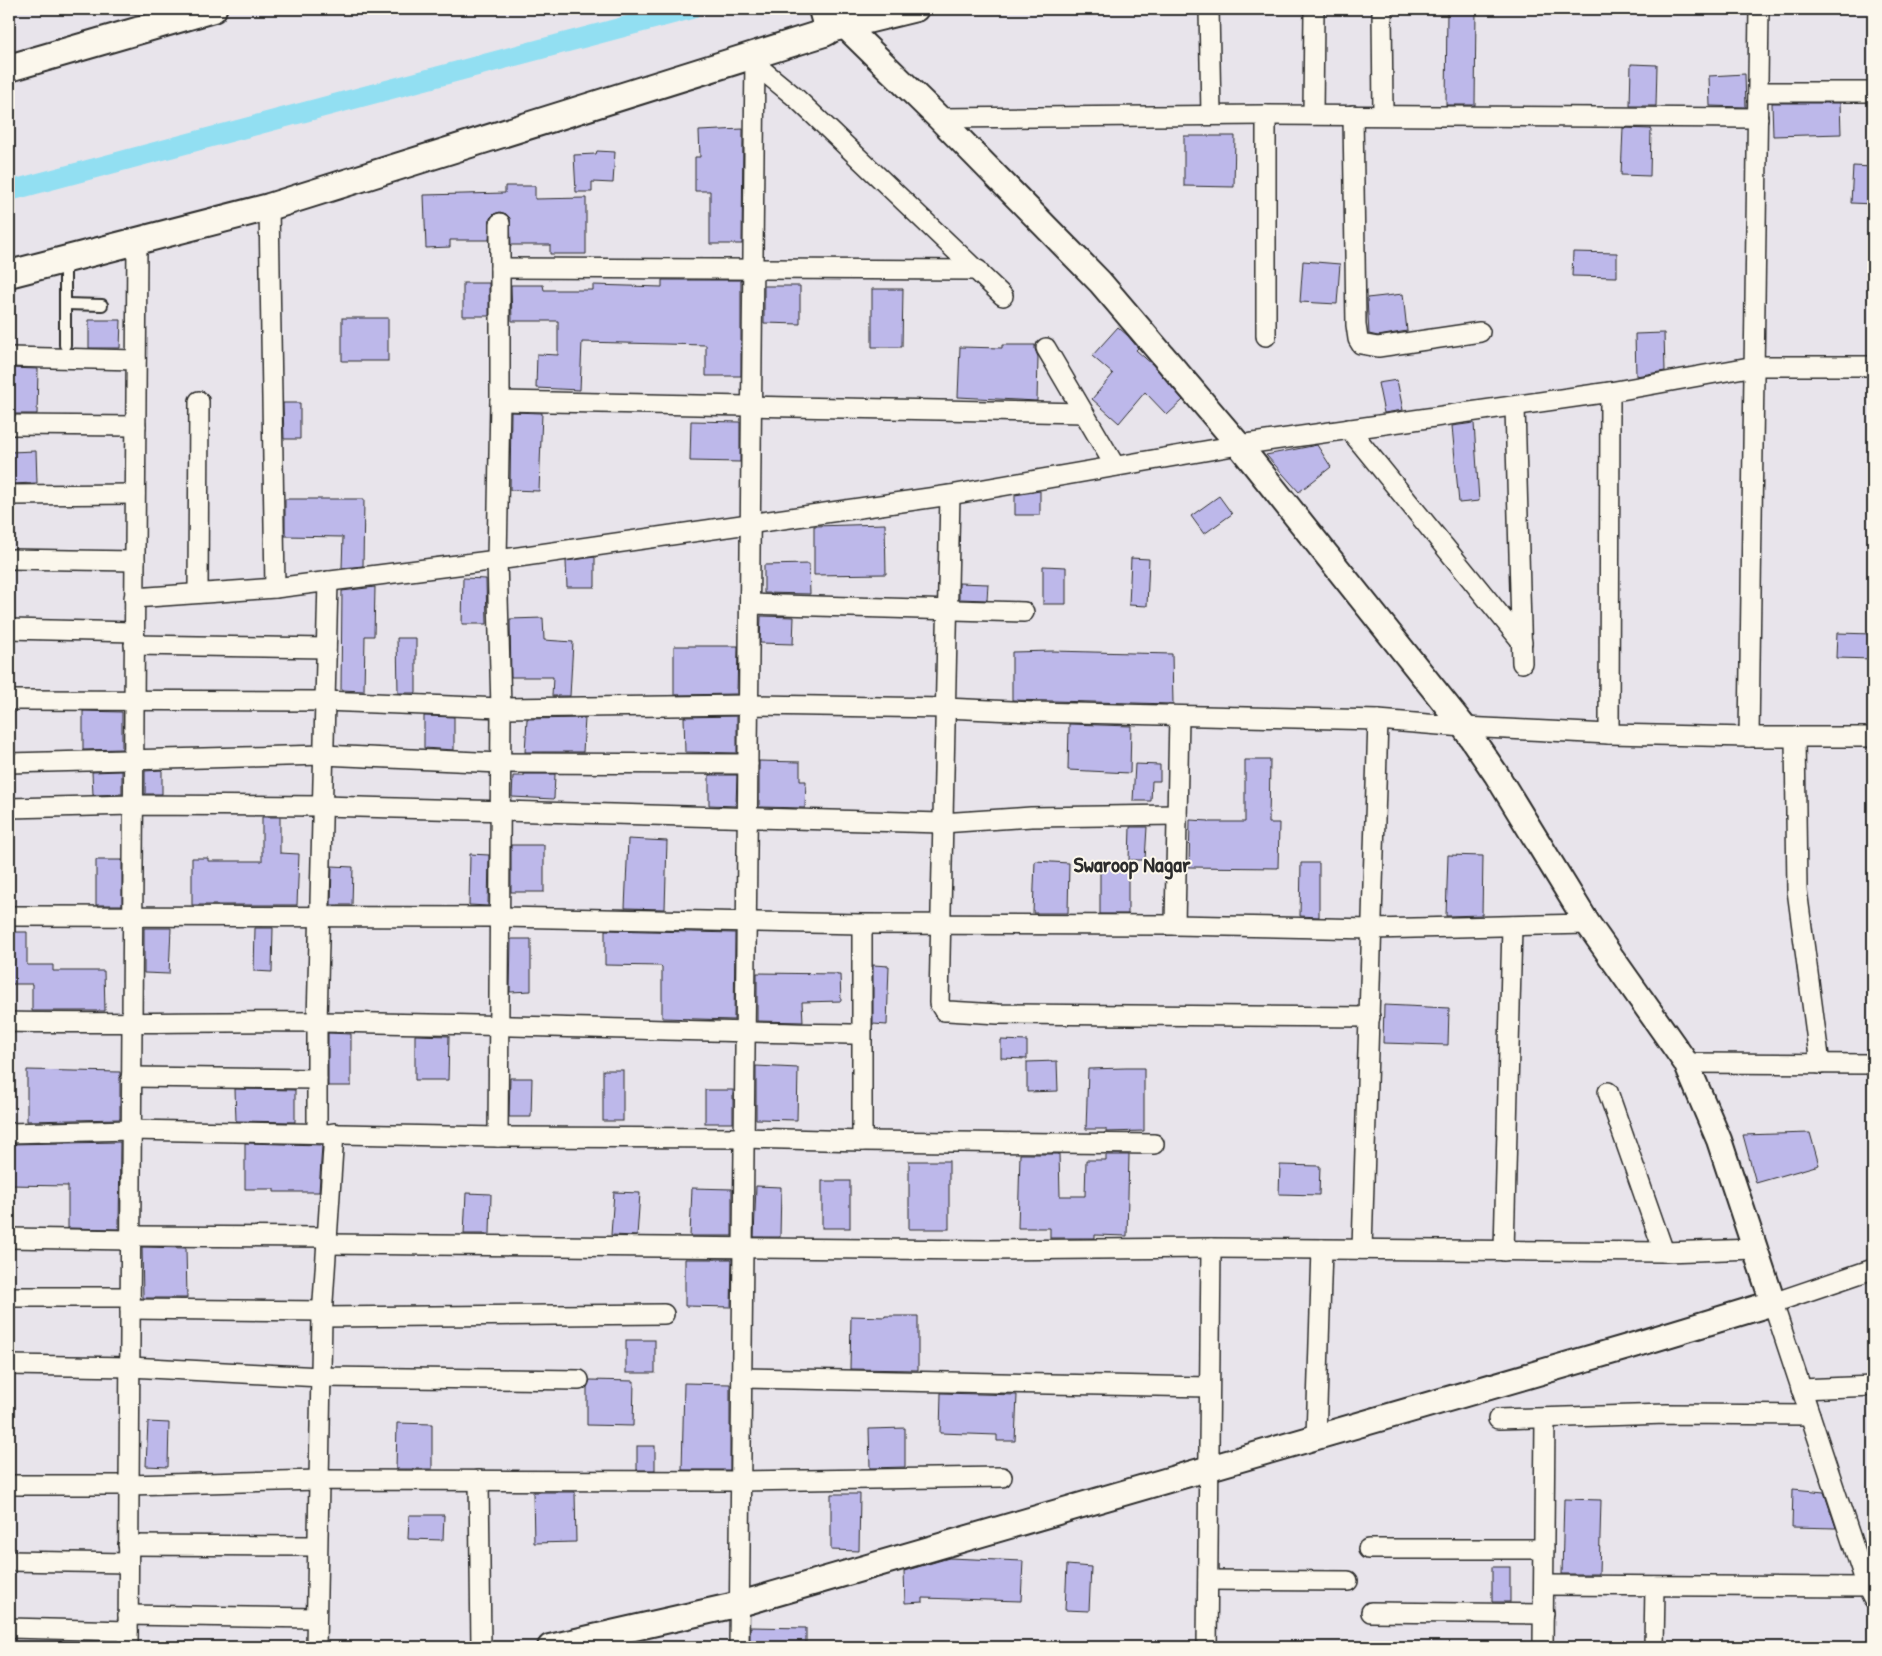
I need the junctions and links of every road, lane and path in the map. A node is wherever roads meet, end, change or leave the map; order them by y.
1 (213, 9) edge
2 (916, 9) edge
3 (1209, 9) edge
4 (1314, 9) edge
5 (1382, 9) edge
6 (1759, 9) edge
7 (832, 22) edge
8 (755, 59) junction
9 (9, 68) edge
10 (1758, 92) junction
11 (1873, 92) edge
12 (1211, 115) junction
13 (1266, 115) junction
14 (1313, 115) junction
15 (1353, 115) junction
16 (1384, 115) junction
17 (939, 118) junction
18 (1758, 118) junction
19 (269, 207) junction
20 (500, 223) dead end
21 (137, 241) junction
22 (66, 260) junction
23 (500, 268) junction
24 (753, 269) junction
25 (978, 270) junction
26 (9, 274) edge
27 (1003, 296) dead end
28 (65, 304) junction
29 (102, 305) dead end
30 (1480, 332) dead end
31 (1266, 336) dead end
32 (64, 345) dead end
33 (1046, 348) dead end
34 (9, 357) edge
35 (136, 360) junction
36 (1755, 366) junction
37 (1873, 366) edge
38 (1610, 392) junction
39 (500, 401) junction
40 (199, 402) dead end
41 (752, 407) junction
42 (1515, 407) junction
43 (1084, 413) junction
44 (9, 424) edge
45 (136, 426) junction
46 (1349, 429) junction
47 (1239, 445) junction
48 (1115, 466) junction
49 (135, 494) junction
50 (9, 495) edge
51 (950, 495) junction
52 (751, 523) junction
53 (9, 559) edge
54 (497, 560) junction
55 (135, 561) junction
56 (328, 581) junction
57 (275, 588) junction
58 (198, 593) junction
59 (134, 598) junction
60 (750, 604) junction
61 (948, 610) junction
62 (1024, 612) dead end
63 (9, 629) edge
64 (134, 638) junction
65 (1522, 642) junction
66 (326, 648) junction
67 (1522, 663) dead end
68 (9, 700) edge
69 (134, 700) junction
70 (324, 701) junction
71 (749, 705) junction
72 (501, 708) junction
73 (945, 708) junction
74 (1179, 716) junction
75 (1378, 720) junction
76 (1464, 727) junction
77 (1609, 734) junction
78 (1749, 737) junction
79 (1795, 737) junction
80 (1873, 737) edge
81 (323, 755) junction
82 (133, 760) junction
83 (500, 763) junction
84 (9, 764) edge
85 (748, 764) junction
86 (133, 805) junction
87 (322, 806) junction
88 (9, 808) edge
89 (500, 812) junction
90 (1177, 816) junction
91 (747, 818) junction
92 (942, 823) junction
93 (320, 915) junction
94 (9, 916) edge
95 (132, 916) junction
96 (500, 917) junction
97 (747, 920) junction
98 (862, 924) junction
99 (940, 924) junction
100 (1588, 924) junction
101 (1175, 925) junction
102 (1512, 926) junction
103 (1372, 929) junction
104 (1370, 1017) junction
105 (9, 1022) edge
106 (317, 1022) junction
107 (131, 1024) junction
108 (500, 1027) junction
109 (745, 1032) junction
110 (861, 1034) junction
111 (1686, 1063) junction
112 (1820, 1064) junction
113 (1873, 1064) edge
114 (131, 1077) junction
115 (317, 1079) junction
116 (1608, 1092) dead end
117 (131, 1130) junction
118 (9, 1133) edge
119 (325, 1133) junction
120 (498, 1137) junction
121 (744, 1138) junction
122 (862, 1141) junction
123 (1154, 1144) dead end
124 (9, 1238) edge
125 (130, 1238) junction
126 (327, 1240) junction
127 (743, 1247) junction
128 (1211, 1248) junction
129 (1322, 1249) junction
130 (1362, 1249) junction
131 (1755, 1249) junction
132 (1504, 1251) junction
133 (1664, 1252) junction
134 (1873, 1269) edge
135 (9, 1297) edge
136 (130, 1303) junction
137 (1773, 1303) junction
138 (322, 1314) junction
139 (664, 1314) dead end
140 (9, 1365) edge
141 (130, 1367) junction
142 (321, 1377) junction
143 (742, 1378) junction
144 (579, 1380) dead end
145 (1873, 1386) edge
146 (1210, 1387) junction
147 (1801, 1389) junction
148 (1810, 1415) junction
149 (1545, 1418) junction
150 (1498, 1419) dead end
151 (1316, 1437) junction
152 (1209, 1468) junction
153 (1002, 1477) dead end
154 (319, 1480) junction
155 (478, 1480) junction
156 (741, 1481) junction
157 (9, 1485) edge
158 (128, 1485) junction
159 (318, 1546) junction
160 (1368, 1549) dead end
161 (1544, 1549) junction
162 (128, 1554) junction
163 (9, 1561) edge
164 (1208, 1580) junction
165 (1348, 1581) dead end
166 (1544, 1585) junction
167 (1655, 1586) junction
168 (1870, 1593) edge
169 (740, 1604) junction
170 (1371, 1612) dead end
171 (1544, 1614) junction
172 (316, 1618) junction
173 (9, 1628) edge
174 (128, 1631) edge
175 (316, 1647) edge
176 (482, 1647) edge
177 (550, 1647) edge
178 (739, 1647) edge
179 (1207, 1647) edge
180 (1543, 1647) edge
181 (1654, 1647) edge

1 - 9 main road
2 - 7 street
3 - 12 street
4 - 14 street
5 - 16 street
6 - 10 street
7 - 8 main road
7 - 17 street
8 - 19 main road
8 - 24 street
8 - 25 street
10 - 11 street
10 - 18 street
12 - 13 street
12 - 17 street
13 - 14 street
13 - 31 street
14 - 15 street
15 - 16 street
15 - 30 street
16 - 18 street
17 - 47 street
18 - 36 street
19 - 21 main road
19 - 57 street
20 - 23 street
21 - 22 main road
21 - 35 street
22 - 26 main road
22 - 28 lane
23 - 24 street
23 - 39 street
24 - 25 street
24 - 41 street
25 - 27 street
28 - 29 lane
28 - 32 lane
33 - 43 street
34 - 35 street
35 - 45 street
36 - 37 street
36 - 38 street
36 - 78 street
38 - 42 street
38 - 77 street
39 - 41 street
39 - 54 street
40 - 58 street
41 - 43 street
41 - 52 street
42 - 46 street
42 - 65 street
43 - 48 street
44 - 45 street
45 - 49 street
46 - 47 street
46 - 65 street
47 - 48 street
47 - 76 street
48 - 51 street
49 - 50 street
49 - 55 street
51 - 52 street
51 - 61 street
52 - 54 street
52 - 60 street
53 - 55 street
54 - 56 street
54 - 72 street
55 - 59 street
56 - 57 street
56 - 66 street
57 - 58 street
58 - 59 street
59 - 64 street
60 - 61 street
60 - 71 street
61 - 62 street
61 - 73 street
63 - 64 street
64 - 66 street
64 - 69 street
65 - 67 street
66 - 70 street
68 - 69 street
69 - 70 street
69 - 82 street
70 - 72 street
70 - 81 street
71 - 72 street
71 - 73 street
71 - 85 street
72 - 83 street
73 - 74 street
73 - 92 street
74 - 75 street
74 - 90 street
75 - 76 street
75 - 103 street
76 - 77 street
76 - 100 street
77 - 78 street
78 - 79 street
79 - 80 street
79 - 112 street
81 - 82 street
81 - 83 street
81 - 87 street
82 - 84 street
82 - 86 street
83 - 85 street
83 - 89 street
85 - 91 street
86 - 87 street
86 - 88 street
86 - 95 street
87 - 89 street
87 - 93 street
89 - 91 street
89 - 96 street
90 - 92 street
90 - 101 street
91 - 92 street
91 - 97 street
92 - 99 street
93 - 95 street
93 - 96 street
93 - 106 street
94 - 95 street
95 - 107 street
96 - 97 street
96 - 108 street
97 - 98 street
97 - 109 street
98 - 99 street
98 - 110 street
99 - 101 street
99 - 104 street
100 - 102 street
100 - 111 street
101 - 103 street
102 - 103 street
102 - 132 street
103 - 104 street
104 - 130 street
105 - 107 street
106 - 107 street
106 - 108 street
106 - 115 street
107 - 114 street
108 - 109 street
108 - 120 street
109 - 110 street
109 - 121 street
110 - 122 street
111 - 112 street
111 - 131 street
112 - 113 street
114 - 115 street
114 - 117 street
115 - 119 street
116 - 133 street
117 - 118 street
117 - 119 street
117 - 125 street
119 - 120 street
119 - 126 street
120 - 121 street
121 - 122 street
121 - 127 street
122 - 123 street
124 - 125 street
125 - 126 street
125 - 136 street
126 - 127 street
126 - 138 street
127 - 128 street
127 - 143 street
128 - 129 street
128 - 146 street
129 - 130 street
129 - 151 street
130 - 132 street
131 - 133 street
131 - 137 street
132 - 133 street
134 - 137 street
135 - 136 street
136 - 138 street
136 - 141 street
137 - 147 street
137 - 151 street
138 - 139 street
138 - 142 street
140 - 141 street
141 - 142 street
141 - 158 street
142 - 144 street
142 - 154 street
143 - 146 street
143 - 156 street
145 - 147 street
146 - 152 street
147 - 148 street
148 - 149 street
148 - 168 street
149 - 150 street
149 - 161 street
151 - 152 street
152 - 164 street
152 - 169 street
153 - 156 street
154 - 155 street
154 - 158 street
154 - 159 street
155 - 156 street
155 - 176 street
156 - 169 street
157 - 158 street
158 - 162 street
159 - 162 street
159 - 172 street
160 - 161 street
161 - 166 street
162 - 163 street
162 - 174 street
164 - 165 street
164 - 179 street
166 - 167 street
166 - 171 street
167 - 168 street
167 - 181 street
169 - 177 street
169 - 178 street
170 - 171 street
171 - 180 street
172 - 174 street
172 - 175 street
173 - 174 street

